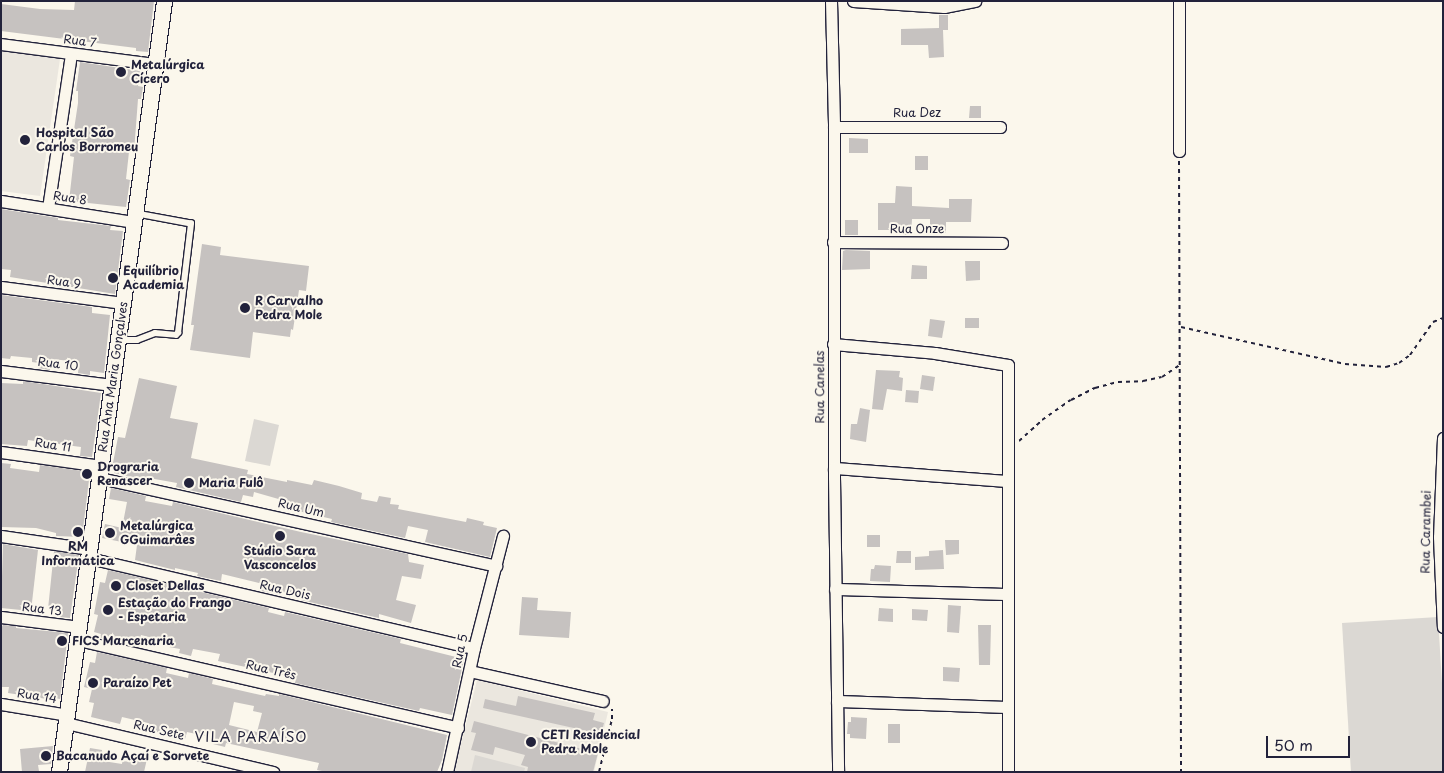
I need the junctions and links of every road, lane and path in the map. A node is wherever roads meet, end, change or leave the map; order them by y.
1 (164, 1) edge
2 (831, 1) edge
3 (853, 1) edge
4 (975, 1) edge
5 (1179, 1) edge
6 (1, 44) edge
7 (70, 54) junction
8 (155, 64) junction
9 (834, 127) junction
10 (1000, 127) dead end
11 (1179, 151) joint
12 (1, 201) edge
13 (48, 208) junction
14 (134, 218) junction
15 (833, 242) junction
16 (1002, 243) dead end
17 (1, 287) edge
18 (123, 303) junction
19 (1443, 318) edge
20 (1180, 327) junction
21 (118, 340) junction
22 (833, 344) junction
23 (1180, 365) junction
24 (1, 371) edge
25 (112, 385) junction
26 (1443, 438) edge
27 (1, 452) edge
28 (1008, 452) junction
29 (834, 468) junction
30 (100, 472) junction
31 (1008, 481) junction
32 (1, 536) edge
33 (503, 536) dead end
34 (1441, 537) edge
35 (89, 553) junction
36 (496, 566) junction
37 (835, 589) junction
38 (1008, 594) junction
39 (1, 617) edge
40 (1443, 627) edge
41 (78, 634) junction
42 (474, 648) junction
43 (470, 671) junction
44 (603, 701) joint
45 (837, 701) junction
46 (1, 704) edge
47 (1008, 707) junction
48 (67, 719) junction
49 (458, 728) junction
50 (59, 772) edge
51 (274, 772) edge
52 (447, 772) edge
53 (599, 772) edge
54 (838, 772) edge
55 (1008, 772) edge
56 (1181, 772) edge

1 - 8 street, Rua Ana Maria Gonçalves
2 - 9 street, Rua Canelas
3 - 4 street
5 - 11 street
6 - 7 street, Rua 7
7 - 8 street, Rua 7
7 - 13 street
8 - 14 street, Rua Ana Maria Gonçalves
9 - 10 street, Rua Dez
9 - 15 street, Rua Canelas
11 - 20 path
12 - 13 street, Rua 8
13 - 14 street, Rua 8
14 - 18 street, Rua Ana Maria Gonçalves
14 - 21 lane
15 - 16 street, Rua Onze
15 - 22 street, Rua Canelas
17 - 18 street, Rua 9
18 - 21 street, Rua Ana Maria Gonçalves
19 - 20 path
20 - 23 path
21 - 25 street, Rua Ana Maria Gonçalves
22 - 28 street
22 - 29 street, Rua Canelas
23 - 28 path
23 - 56 path
24 - 25 street, Rua 10
25 - 30 street, Rua Ana Maria Gonçalves
26 - 34 street, Rua Carambei
27 - 30 street, Rua 11
28 - 31 street
29 - 31 street
29 - 37 street, Rua Canelas
30 - 35 street, Rua Ana Maria Gonçalves
30 - 36 street, Rua Um
31 - 38 street
32 - 35 street, Rua Dois
33 - 36 street, Rua 5
34 - 40 street, Rua Carambei
35 - 41 street, Rua Ana Maria Gonçalves
35 - 42 street, Rua Dois
36 - 42 street, Rua 5
37 - 38 street
37 - 45 street, Rua Canelas
38 - 47 street
39 - 41 street, Rua 13
41 - 48 street, Rua Ana Maria Gonçalves
41 - 49 street, Rua Três
42 - 43 street, Rua 5
43 - 44 street
43 - 49 street, Rua 5
44 - 53 path
45 - 47 street
45 - 54 street, Rua Canelas
46 - 48 street, Rua 14
47 - 55 street
48 - 50 street, Rua Ana Maria Gonçalves
48 - 51 street, Rua Sete
49 - 52 street, Rua 5

